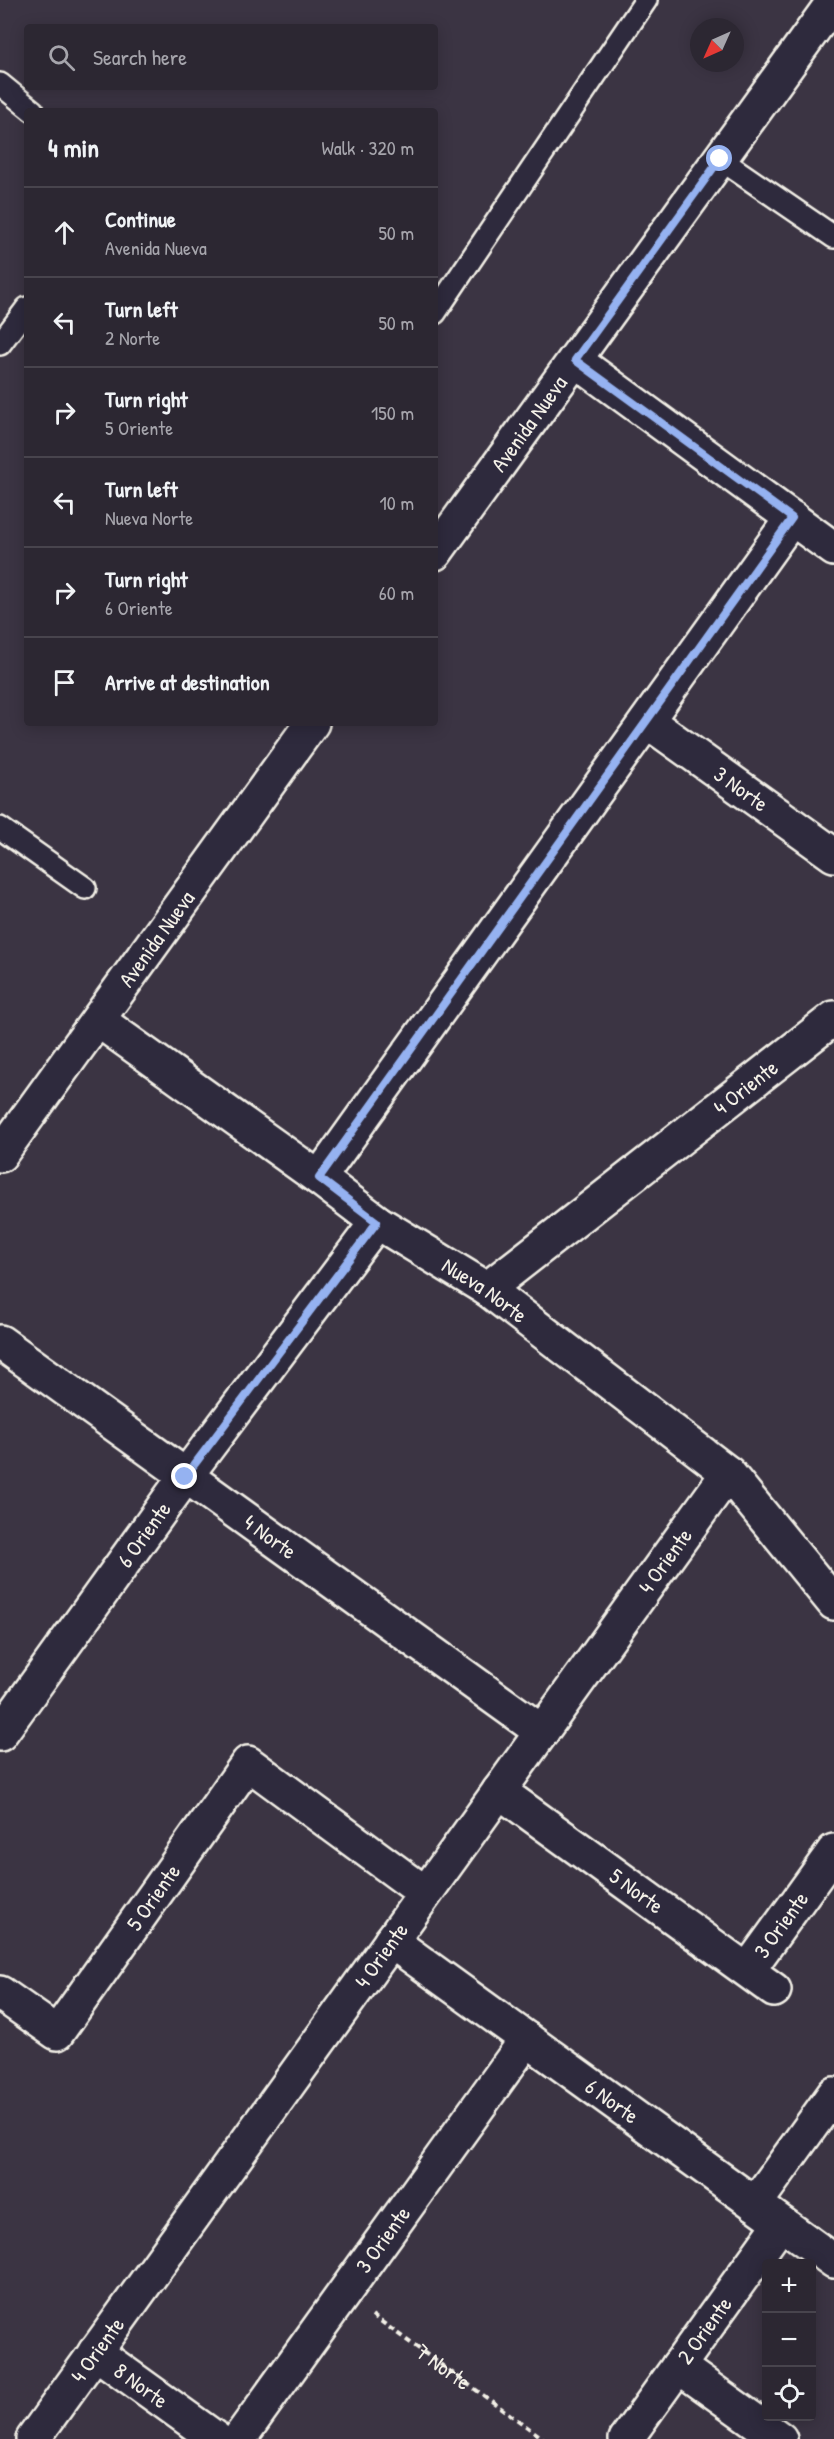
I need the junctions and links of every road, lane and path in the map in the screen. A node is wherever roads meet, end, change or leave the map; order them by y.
1 (646, 0) edge
2 (834, 2) edge
3 (0, 84) edge
4 (29, 108) edge
5 (720, 159) junction
6 (834, 237) edge
7 (438, 309) edge
8 (24, 312) edge
9 (0, 344) edge
10 (575, 360) junction
11 (792, 518) junction
12 (834, 549) edge
13 (438, 550) edge
14 (647, 721) junction
15 (310, 726) edge
16 (0, 828) edge
17 (834, 855) edge
18 (85, 888) dead end
19 (834, 1018) edge
20 (98, 1020) junction
21 (0, 1155) edge
22 (319, 1178) junction
23 (377, 1222) junction
24 (487, 1289) junction
25 (0, 1342) edge
26 (728, 1473) junction
27 (185, 1477) junction
28 (834, 1603) edge
29 (542, 1732) junction
30 (0, 1734) edge
31 (499, 1791) junction
32 (829, 1869) edge
33 (425, 1893) junction
34 (391, 1941) junction
35 (748, 1970) junction
36 (774, 1990) dead end
37 (0, 1993) edge
38 (527, 2039) junction
39 (834, 2094) edge
40 (755, 2204) junction
41 (781, 2223) junction
42 (834, 2261) edge
43 (344, 2294) junction
44 (95, 2352) junction
45 (678, 2366) junction
46 (33, 2439) edge
47 (216, 2439) edge
48 (239, 2439) edge
49 (544, 2439) edge
50 (626, 2439) edge
51 (780, 2439) edge

1 - 7 lane
2 - 5 street, Avenida Nueva
3 - 4 lane
5 - 6 lane
5 - 10 street, Avenida Nueva
8 - 9 lane
10 - 11 street
10 - 13 street, Avenida Nueva
11 - 12 street
11 - 14 street
14 - 17 street, 3 Norte
14 - 22 street
15 - 20 street, Avenida Nueva
16 - 18 lane
19 - 24 street, 4 Oriente
20 - 21 street, Avenida Nueva
20 - 22 street, Nueva Norte
22 - 23 street, Nueva Norte
23 - 24 street, Nueva Norte
23 - 27 street, 6 Oriente
24 - 26 street, Nueva Norte
25 - 27 street, 4 Norte
26 - 28 street, Nueva Norte
26 - 29 street, 4 Oriente
27 - 29 street, 4 Norte
27 - 30 street, 6 Oriente
29 - 31 street, 4 Oriente
31 - 33 street, 4 Oriente
31 - 35 street, 5 Norte
32 - 35 street, 3 Oriente
33 - 34 street, 4 Oriente
33 - 37 street, 5 Oriente
34 - 38 street, 6 Norte
34 - 44 street, 4 Oriente
35 - 36 street, 5 Norte
38 - 40 street, 6 Norte
38 - 43 street, 3 Oriente
39 - 40 street
40 - 41 street, 6 Norte
41 - 42 street, 6 Norte
41 - 45 street, 2 Oriente
43 - 48 street, 3 Oriente
43 - 49 path, 7 Norte
44 - 46 street, 4 Oriente
44 - 47 street, 8 Norte
45 - 50 street, 2 Oriente
45 - 51 street

